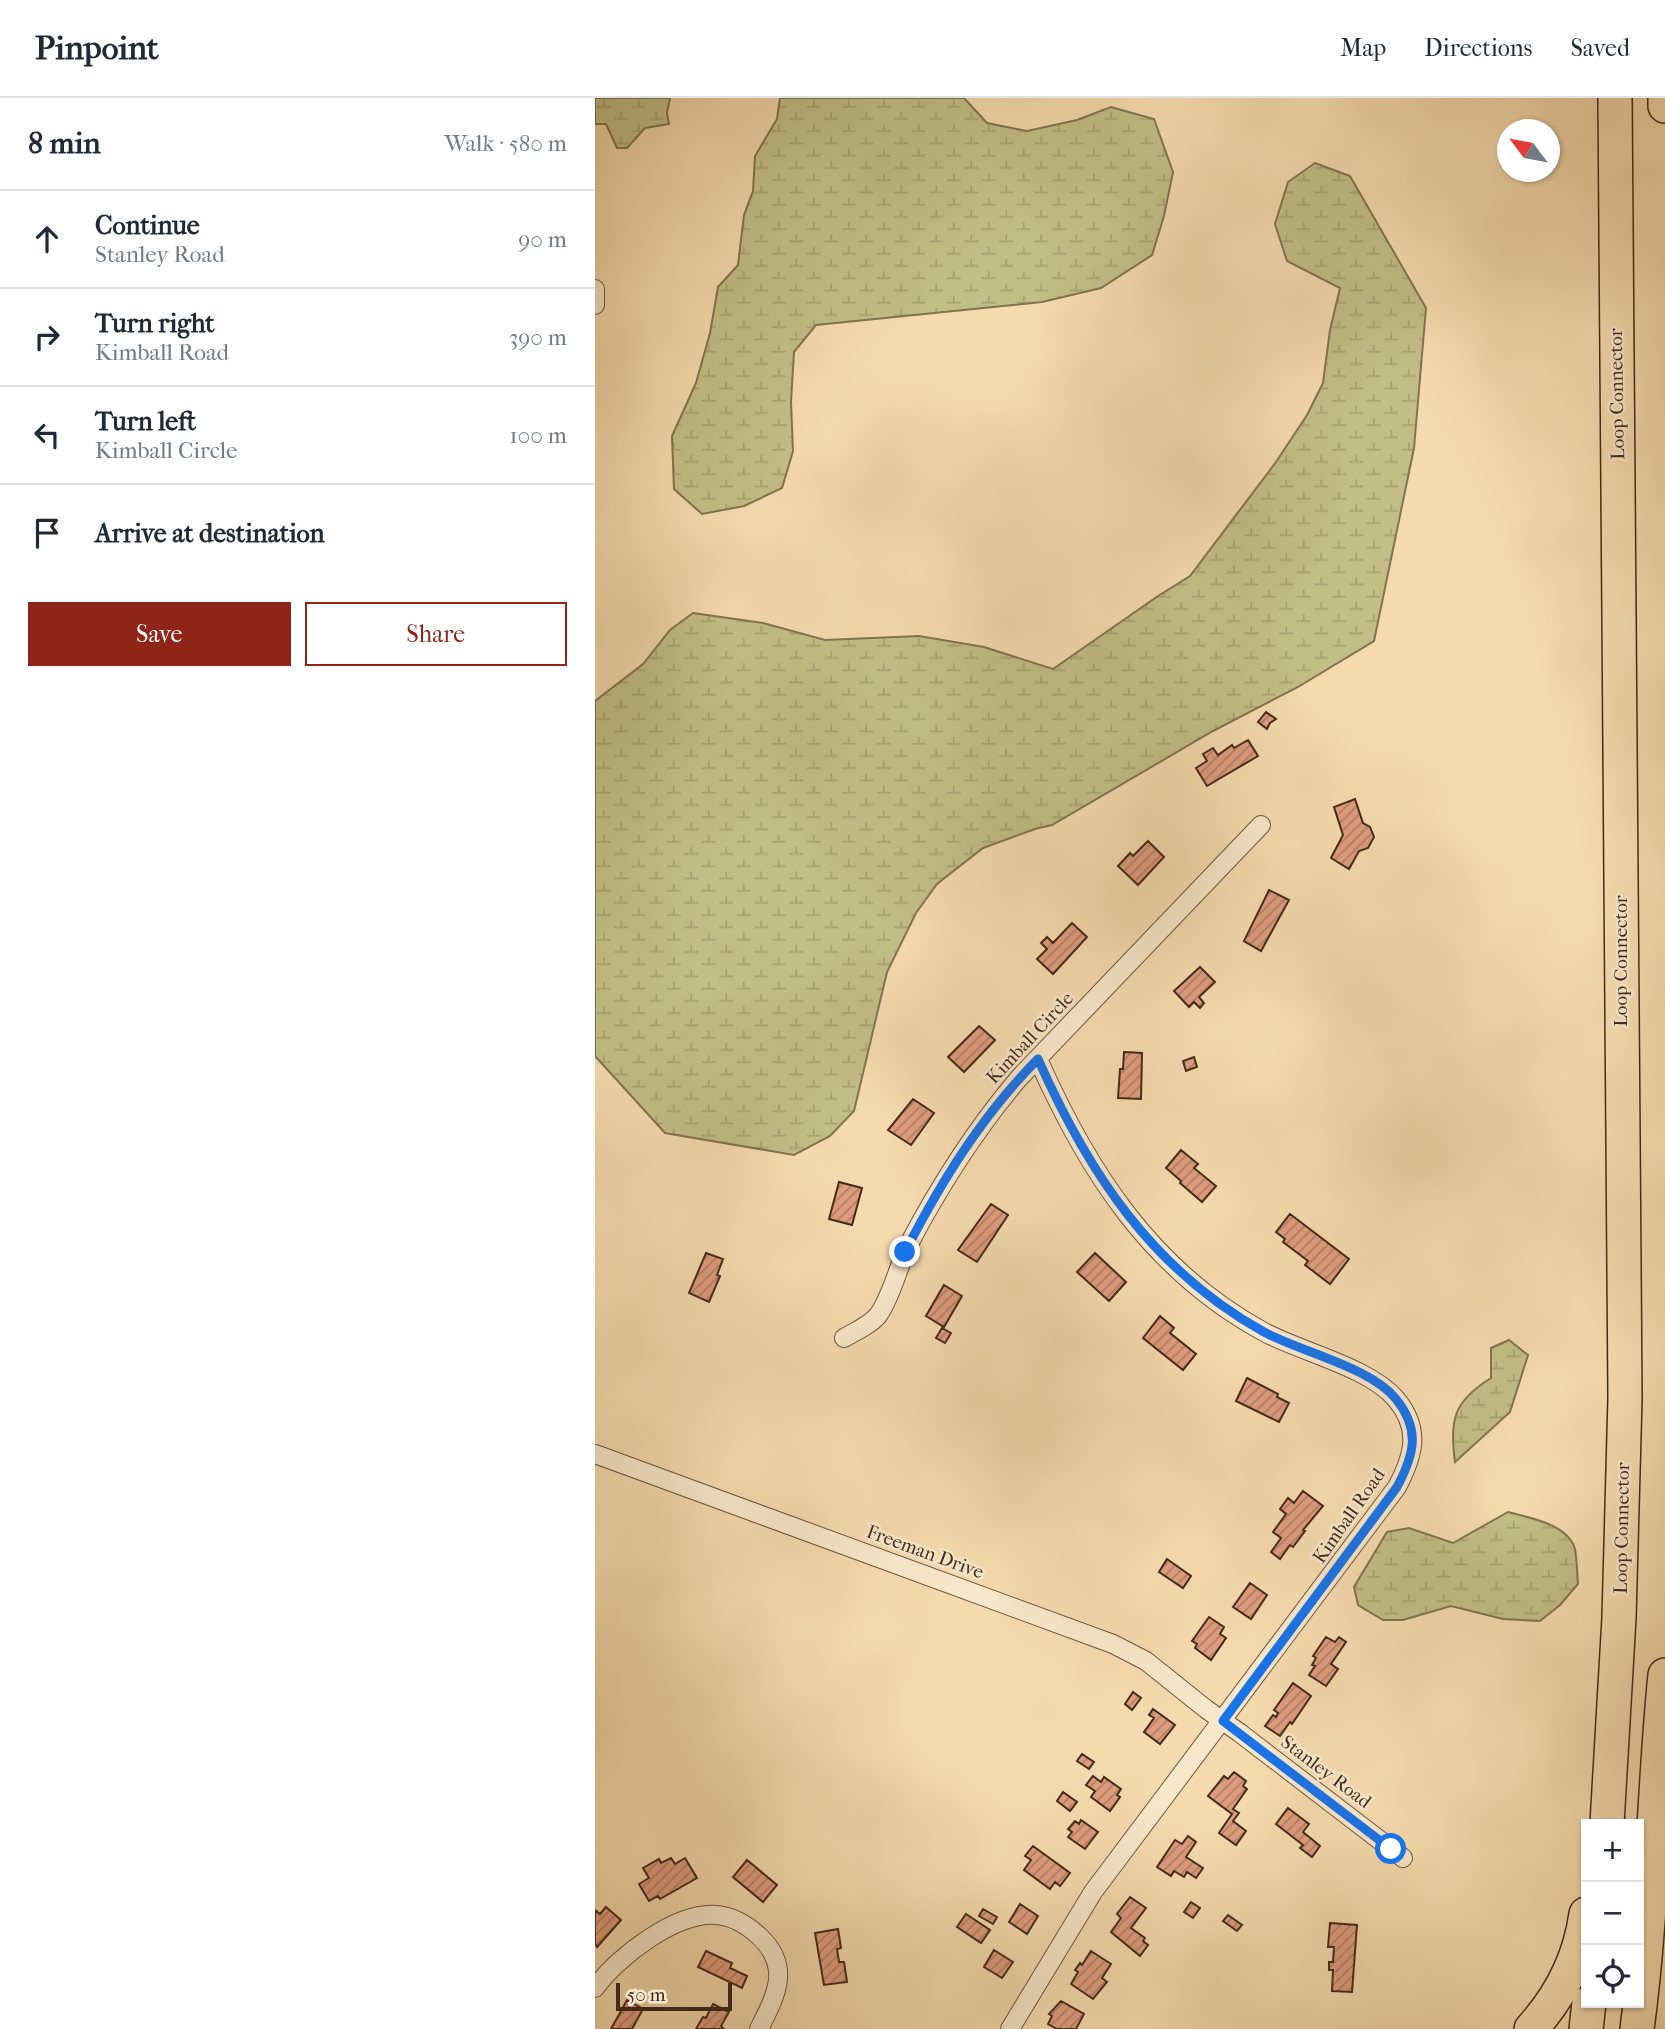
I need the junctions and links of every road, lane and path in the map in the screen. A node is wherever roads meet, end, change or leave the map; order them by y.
1 (1615, 98) edge
2 (1665, 98) edge
3 (1665, 106) edge
4 (595, 289) edge
5 (595, 304) edge
6 (1261, 825) dead end
7 (1038, 1059) junction
8 (844, 1338) dead end
9 (595, 1454) edge
10 (1665, 1675) edge
11 (1223, 1721) junction
12 (1615, 1730) junction
13 (1601, 1819) edge
14 (1607, 1819) edge
15 (1403, 1858) dead end
16 (1581, 1938) edge
17 (595, 1988) edge
18 (1588, 2008) edge
19 (759, 2029) edge
20 (1010, 2029) edge
21 (1531, 2029) edge
22 (1586, 2029) edge
23 (1637, 2029) edge

1 - 12 highway, Loop Connector
2 - 3 highway
4 - 5 street
6 - 7 street, Kimball Circle
7 - 8 street, Kimball Circle
7 - 11 street, Kimball Road
9 - 11 street, Freeman Drive
10 - 23 highway
11 - 15 street, Stanley Road
11 - 20 street, Kimball Road
12 - 13 highway
12 - 14 highway, Loop Connector
16 - 21 highway
17 - 19 street
18 - 22 highway

